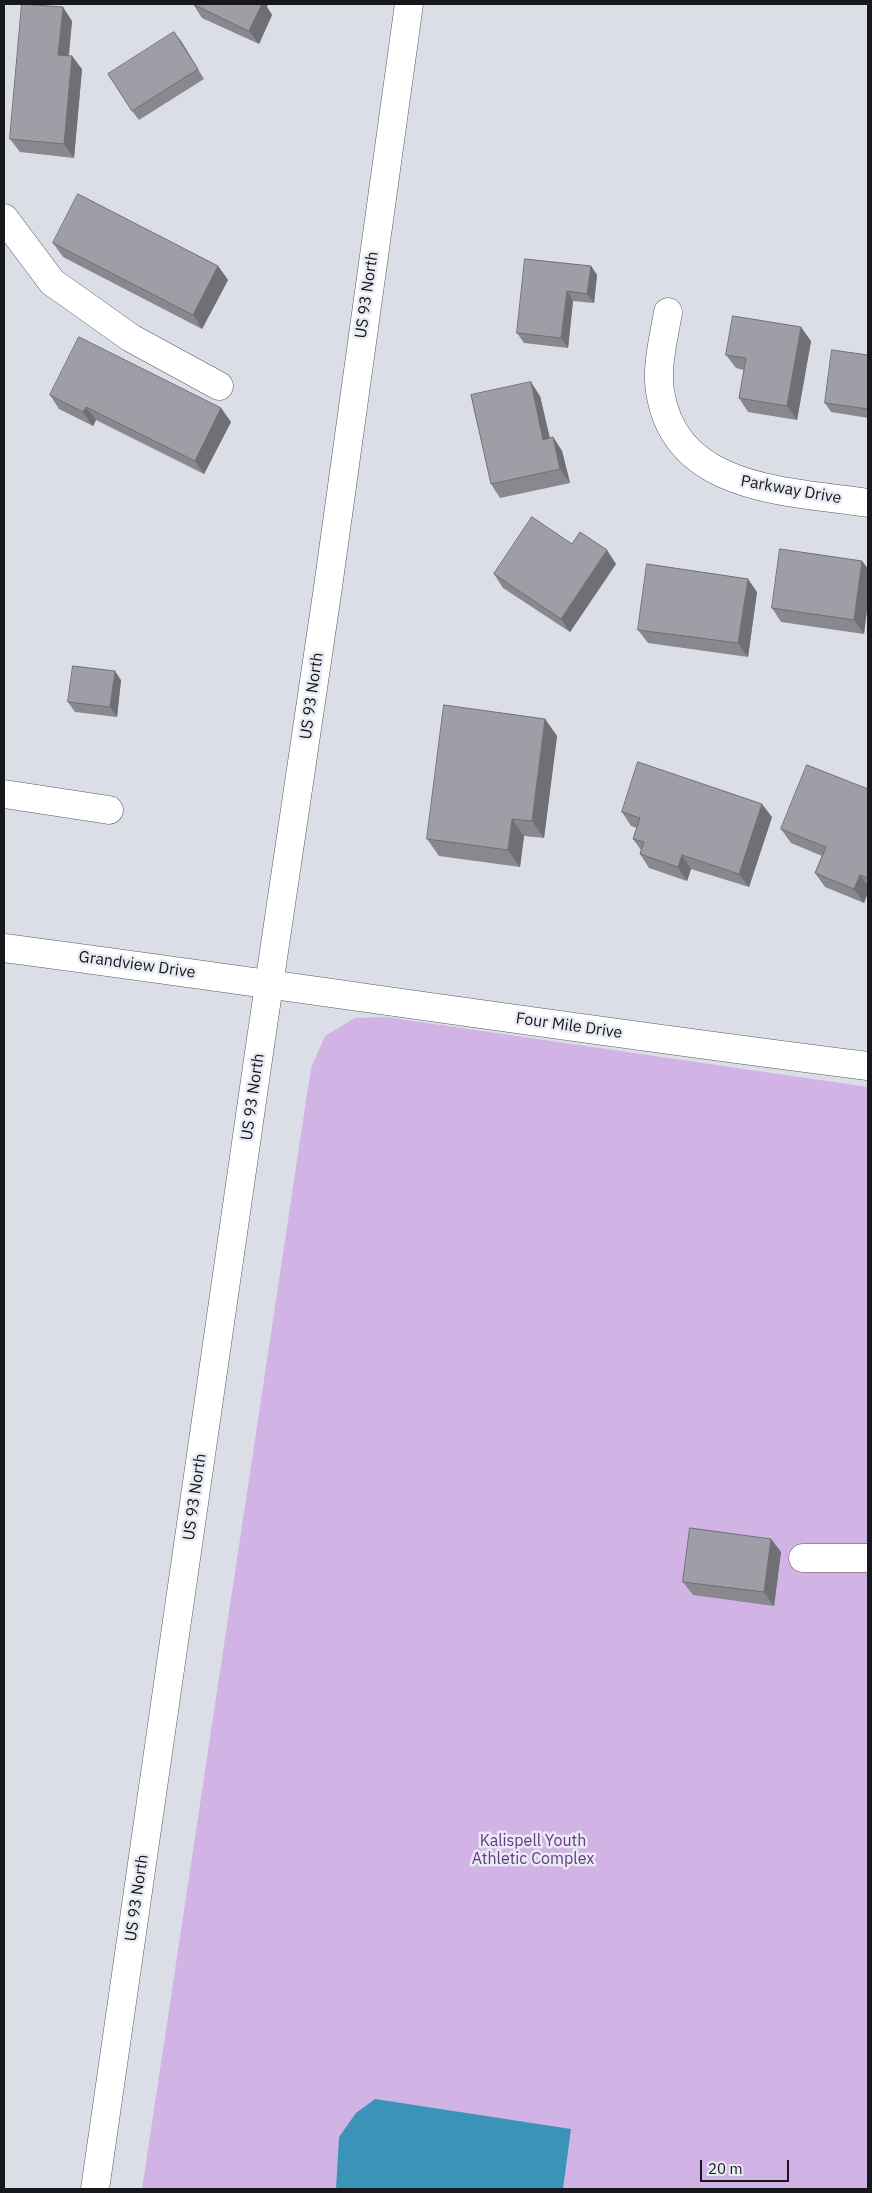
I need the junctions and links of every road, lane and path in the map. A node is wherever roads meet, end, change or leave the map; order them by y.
1 (408, 4) edge
2 (4, 218) edge
3 (668, 312) dead end
4 (219, 386) dead end
5 (868, 503) edge
6 (4, 794) edge
7 (109, 810) dead end
8 (4, 948) edge
9 (270, 983) junction
10 (868, 1066) edge
11 (803, 1558) dead end
12 (868, 1558) edge
13 (96, 2189) edge

1 - 9 main road, US 93 North
2 - 4 main road
3 - 5 main road, Parkway Drive
6 - 7 main road
8 - 9 main road, Grandview Drive
9 - 10 main road, Four Mile Drive
9 - 13 main road, US 93 North
11 - 12 main road

